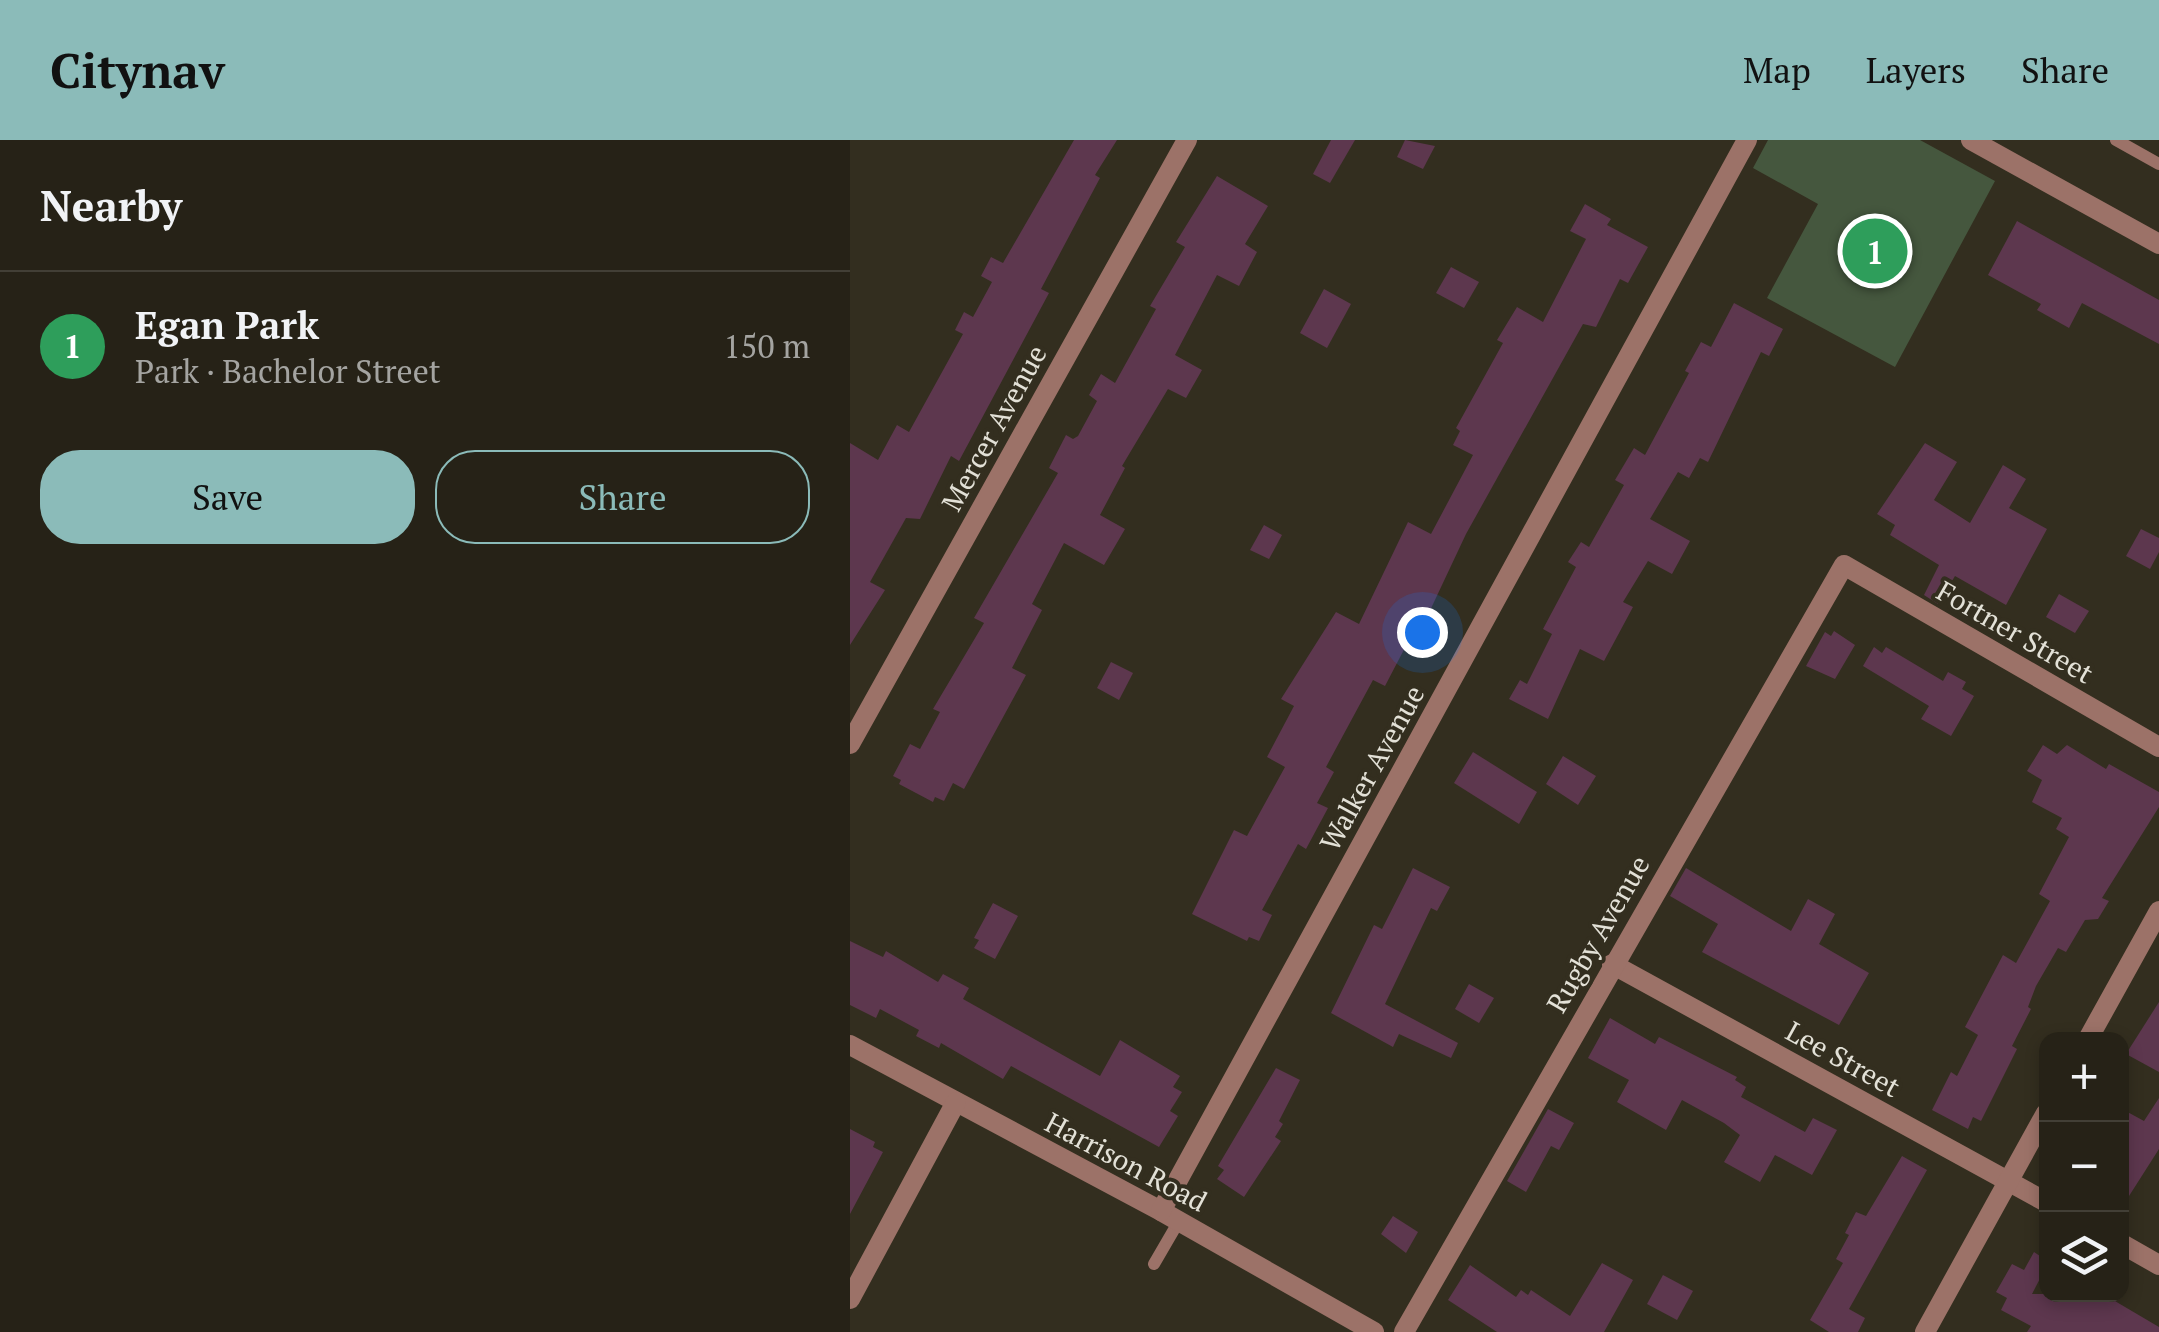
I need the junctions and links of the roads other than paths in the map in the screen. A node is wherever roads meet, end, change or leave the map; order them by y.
1 (1187, 140) edge
2 (1747, 140) edge
3 (1972, 140) edge
4 (2116, 140) edge
5 (2159, 164) edge
6 (2159, 244) edge
7 (1844, 565) joint
8 (850, 744) edge
9 (2159, 747) edge
10 (2159, 911) edge
11 (1612, 964) junction
12 (2092, 1032) edge
13 (850, 1046) edge
14 (956, 1102) junction
15 (2041, 1122) edge
16 (2008, 1182) junction
17 (2039, 1198) edge
18 (1170, 1216) junction
19 (2129, 1248) edge
20 (1154, 1264) dead end
21 (2159, 1265) edge
22 (850, 1299) edge
23 (1374, 1332) edge
24 (1404, 1332) edge
25 (1925, 1332) edge

1 - 8 street, Mercer Avenue
2 - 18 street, Walker Avenue
3 - 6 street
4 - 5 lane
7 - 9 street, Fortner Street
7 - 11 street, Rugby Avenue
10 - 12 street
11 - 16 street, Lee Street
11 - 24 street, Rugby Avenue
13 - 14 street, Harrison Road
14 - 18 street, Harrison Road
14 - 22 street
15 - 16 street
16 - 17 street, Lee Street
16 - 25 street
18 - 20 lane
18 - 23 street, Harrison Road
19 - 21 street

